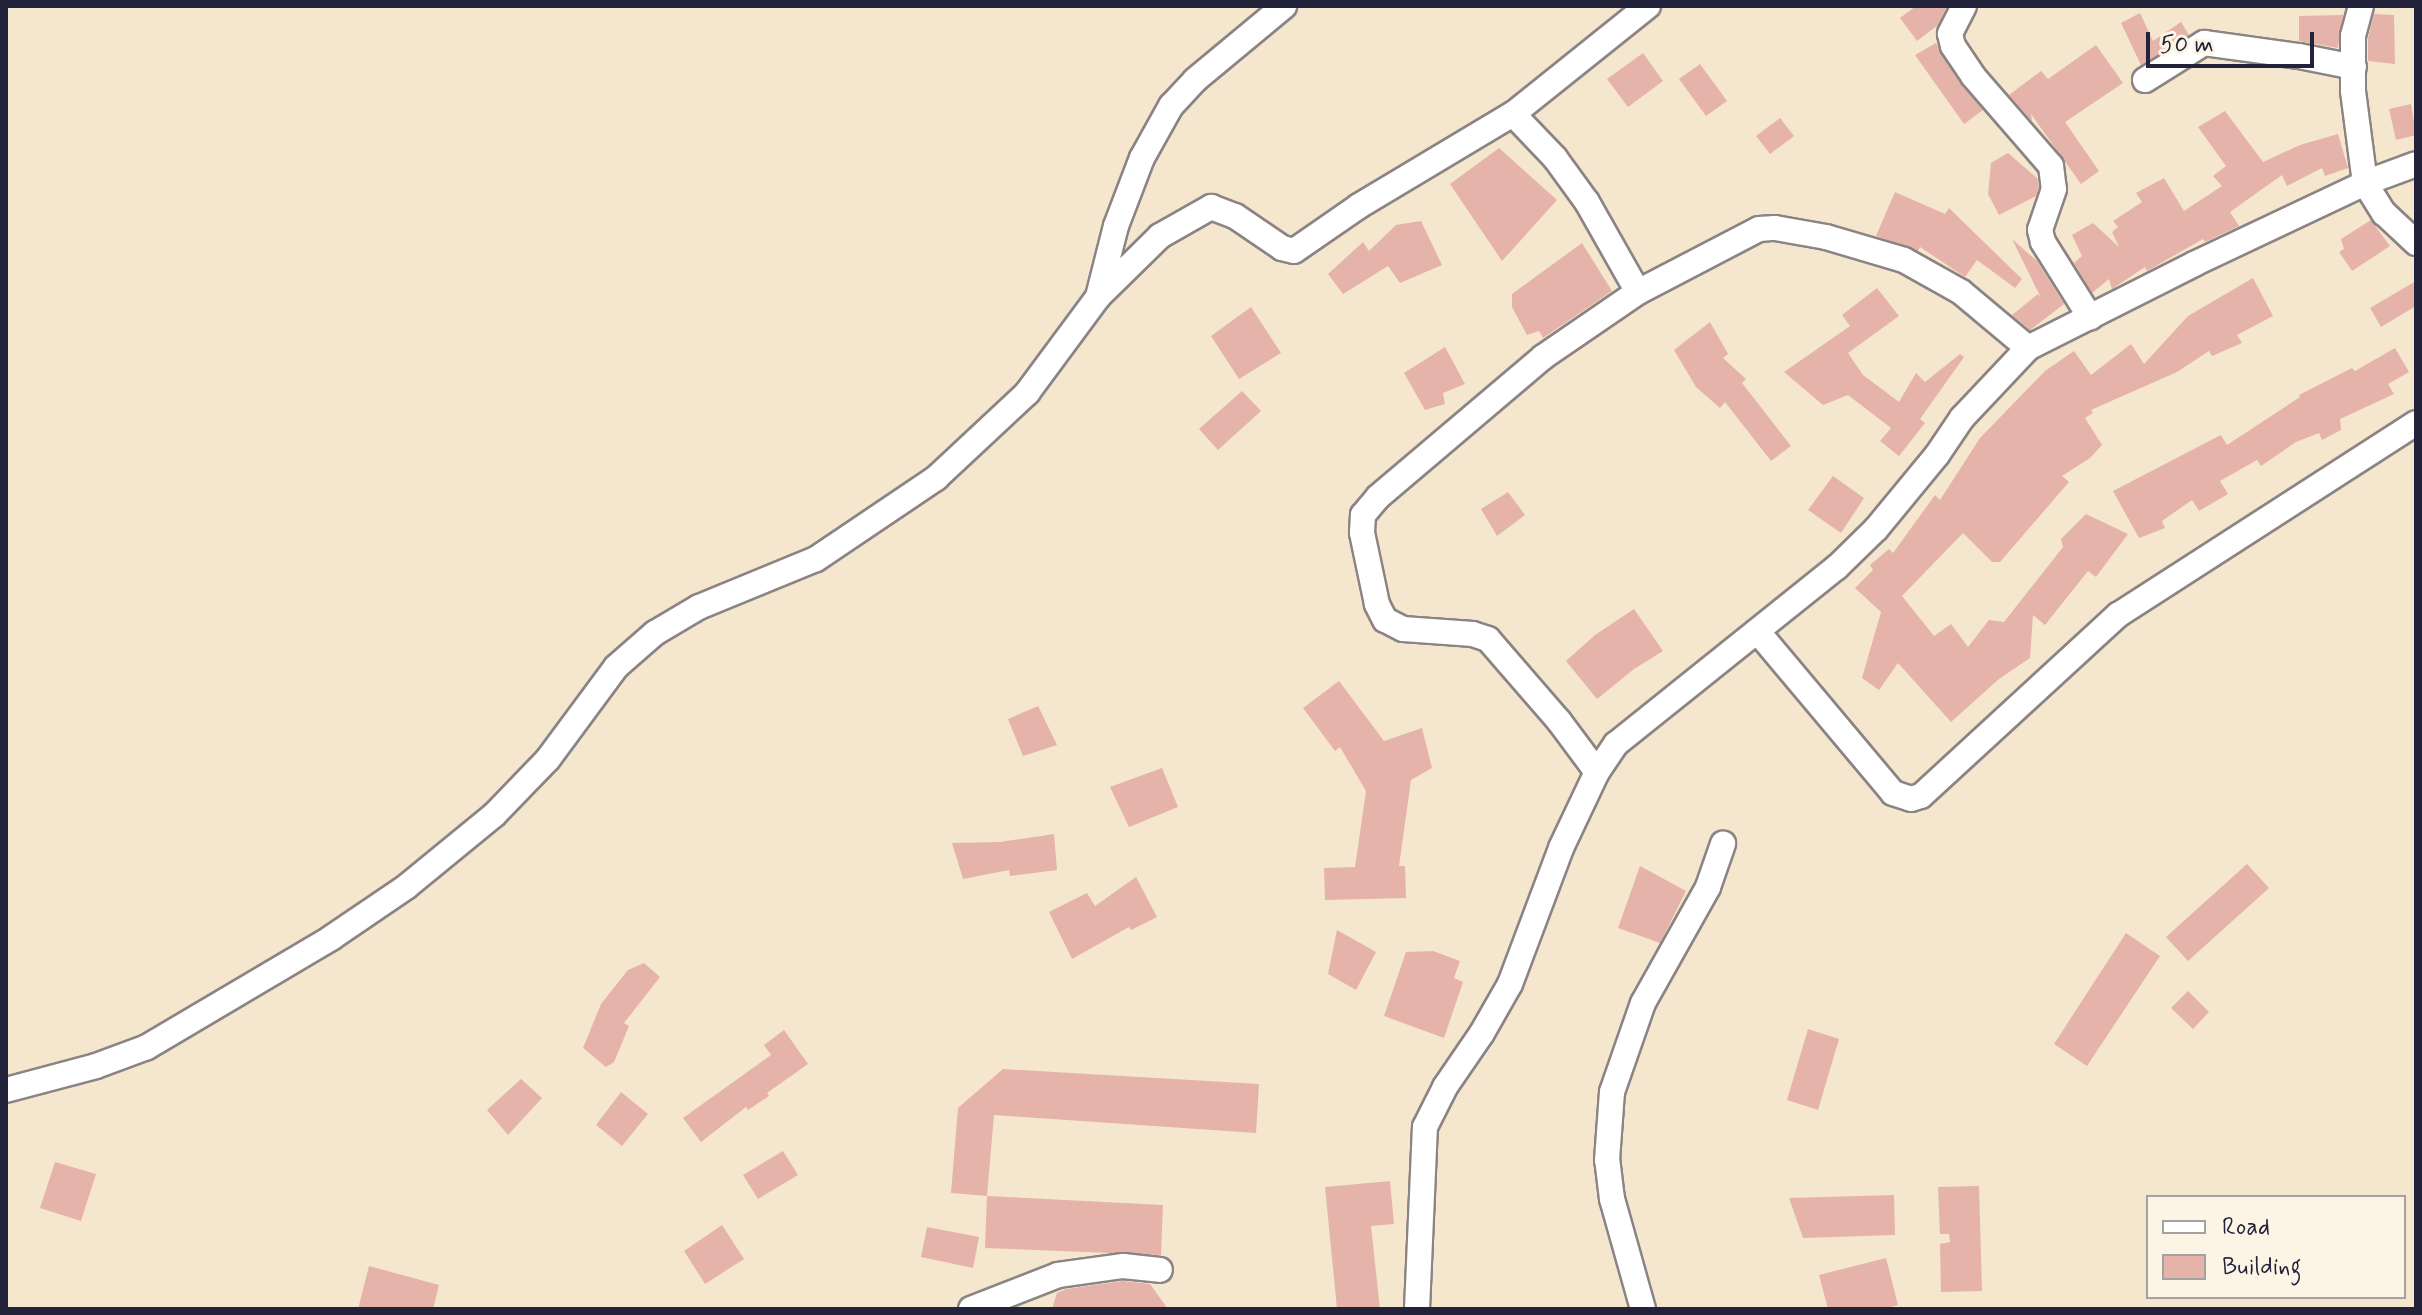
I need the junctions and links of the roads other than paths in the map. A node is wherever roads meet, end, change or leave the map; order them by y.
1 (1284, 6) edge
2 (1648, 6) edge
3 (1964, 6) edge
4 (2361, 6) edge
5 (2354, 67) junction
6 (2145, 80) dead end
7 (1513, 114) junction
8 (2416, 164) edge
9 (2365, 183) junction
10 (2416, 243) edge
11 (1638, 292) junction
12 (1098, 297) junction
13 (2090, 317) junction
14 (2028, 348) junction
15 (2416, 423) edge
16 (1758, 632) junction
17 (1597, 772) junction
18 (1723, 844) dead end
19 (6, 1090) edge
20 (1160, 1270) dead end
21 (971, 1309) edge
22 (1417, 1309) edge
23 (1643, 1309) edge

1 - 12 street
2 - 7 street
3 - 13 street
4 - 5 street
5 - 6 street
5 - 9 street
7 - 11 street
7 - 12 street
8 - 9 street
9 - 10 street
9 - 13 street
11 - 14 street
11 - 17 street
12 - 19 street
13 - 14 street
14 - 16 street
15 - 16 street
16 - 17 street
17 - 22 street
18 - 23 street
20 - 21 street

